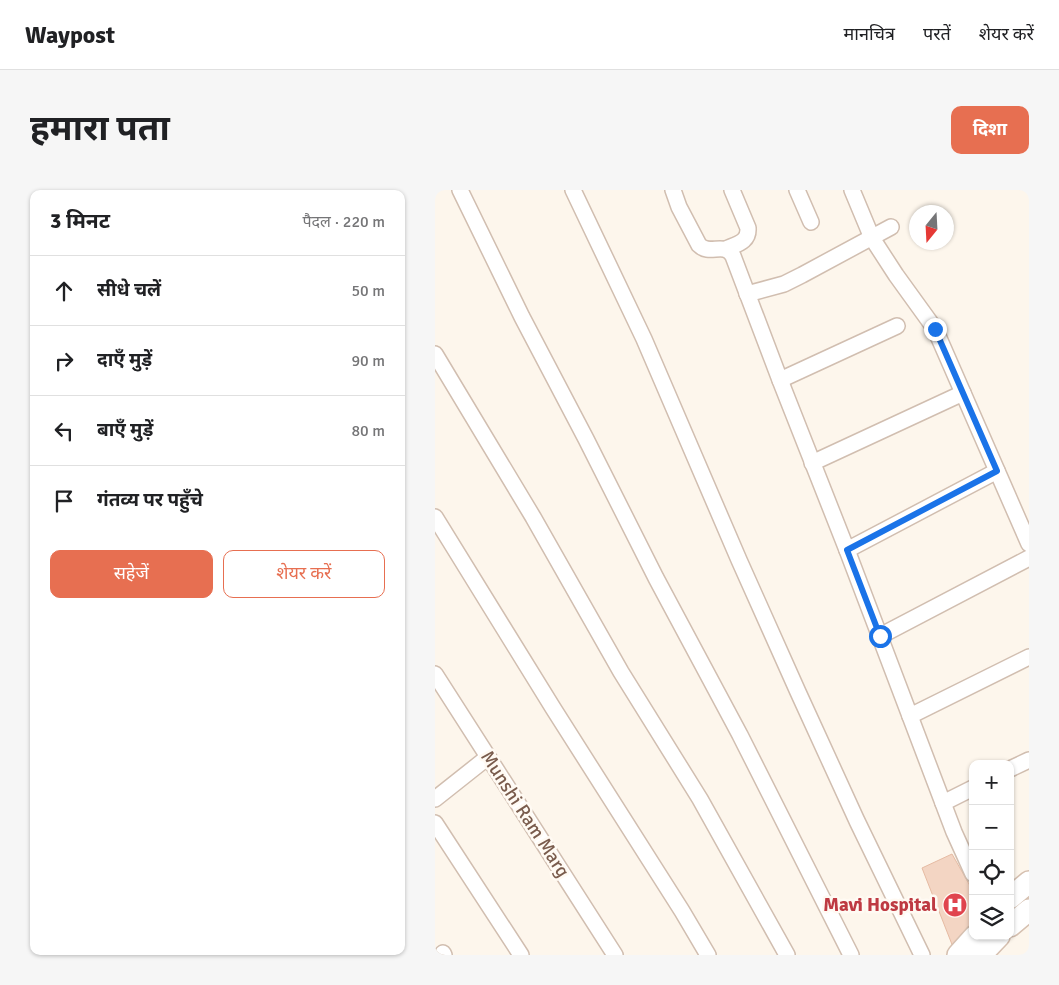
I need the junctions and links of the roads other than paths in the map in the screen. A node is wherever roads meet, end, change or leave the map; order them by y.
1 (460, 190) edge
2 (573, 190) edge
3 (673, 190) edge
4 (732, 190) edge
5 (797, 190) edge
6 (853, 190) edge
7 (811, 222) dead end
8 (891, 227) dead end
9 (872, 238) junction
10 (726, 249) junction
11 (747, 294) junction
12 (897, 326) dead end
13 (435, 354) edge
14 (780, 380) junction
15 (963, 393) junction
16 (812, 463) junction
17 (997, 471) junction
18 (435, 517) edge
19 (1029, 544) edge
20 (847, 550) junction
21 (1029, 558) edge
22 (880, 636) junction
23 (1029, 657) edge
24 (435, 674) edge
25 (910, 716) junction
26 (488, 756) junction
27 (1029, 760) edge
28 (1014, 767) edge
29 (969, 790) edge
30 (435, 799) edge
31 (943, 803) junction
32 (435, 823) edge
33 (969, 865) edge
34 (1029, 882) edge
35 (1014, 895) edge
36 (1029, 910) edge
37 (1014, 923) edge
38 (971, 940) edge
39 (995, 940) edge
40 (521, 955) edge
41 (615, 955) edge
42 (708, 955) edge
43 (787, 955) edge
44 (851, 955) edge
45 (922, 955) edge
46 (958, 955) edge
47 (981, 955) edge

1 - 44 street
2 - 45 street
3 - 10 street
4 - 10 street
5 - 7 street
6 - 9 street
8 - 9 street
9 - 11 street
9 - 15 street
10 - 11 street
11 - 14 street
12 - 14 street
13 - 43 street
14 - 16 street
15 - 16 street
15 - 17 street
16 - 20 street
17 - 19 street
17 - 20 street
18 - 42 street
20 - 22 street
21 - 22 street
22 - 25 street
23 - 25 street
24 - 26 street, Munshi Ram Marg
25 - 31 street
26 - 30 street
26 - 41 street, Munshi Ram Marg
27 - 28 street
29 - 31 street
31 - 33 street
32 - 40 street
34 - 35 street
36 - 37 street
38 - 46 street
39 - 47 street

